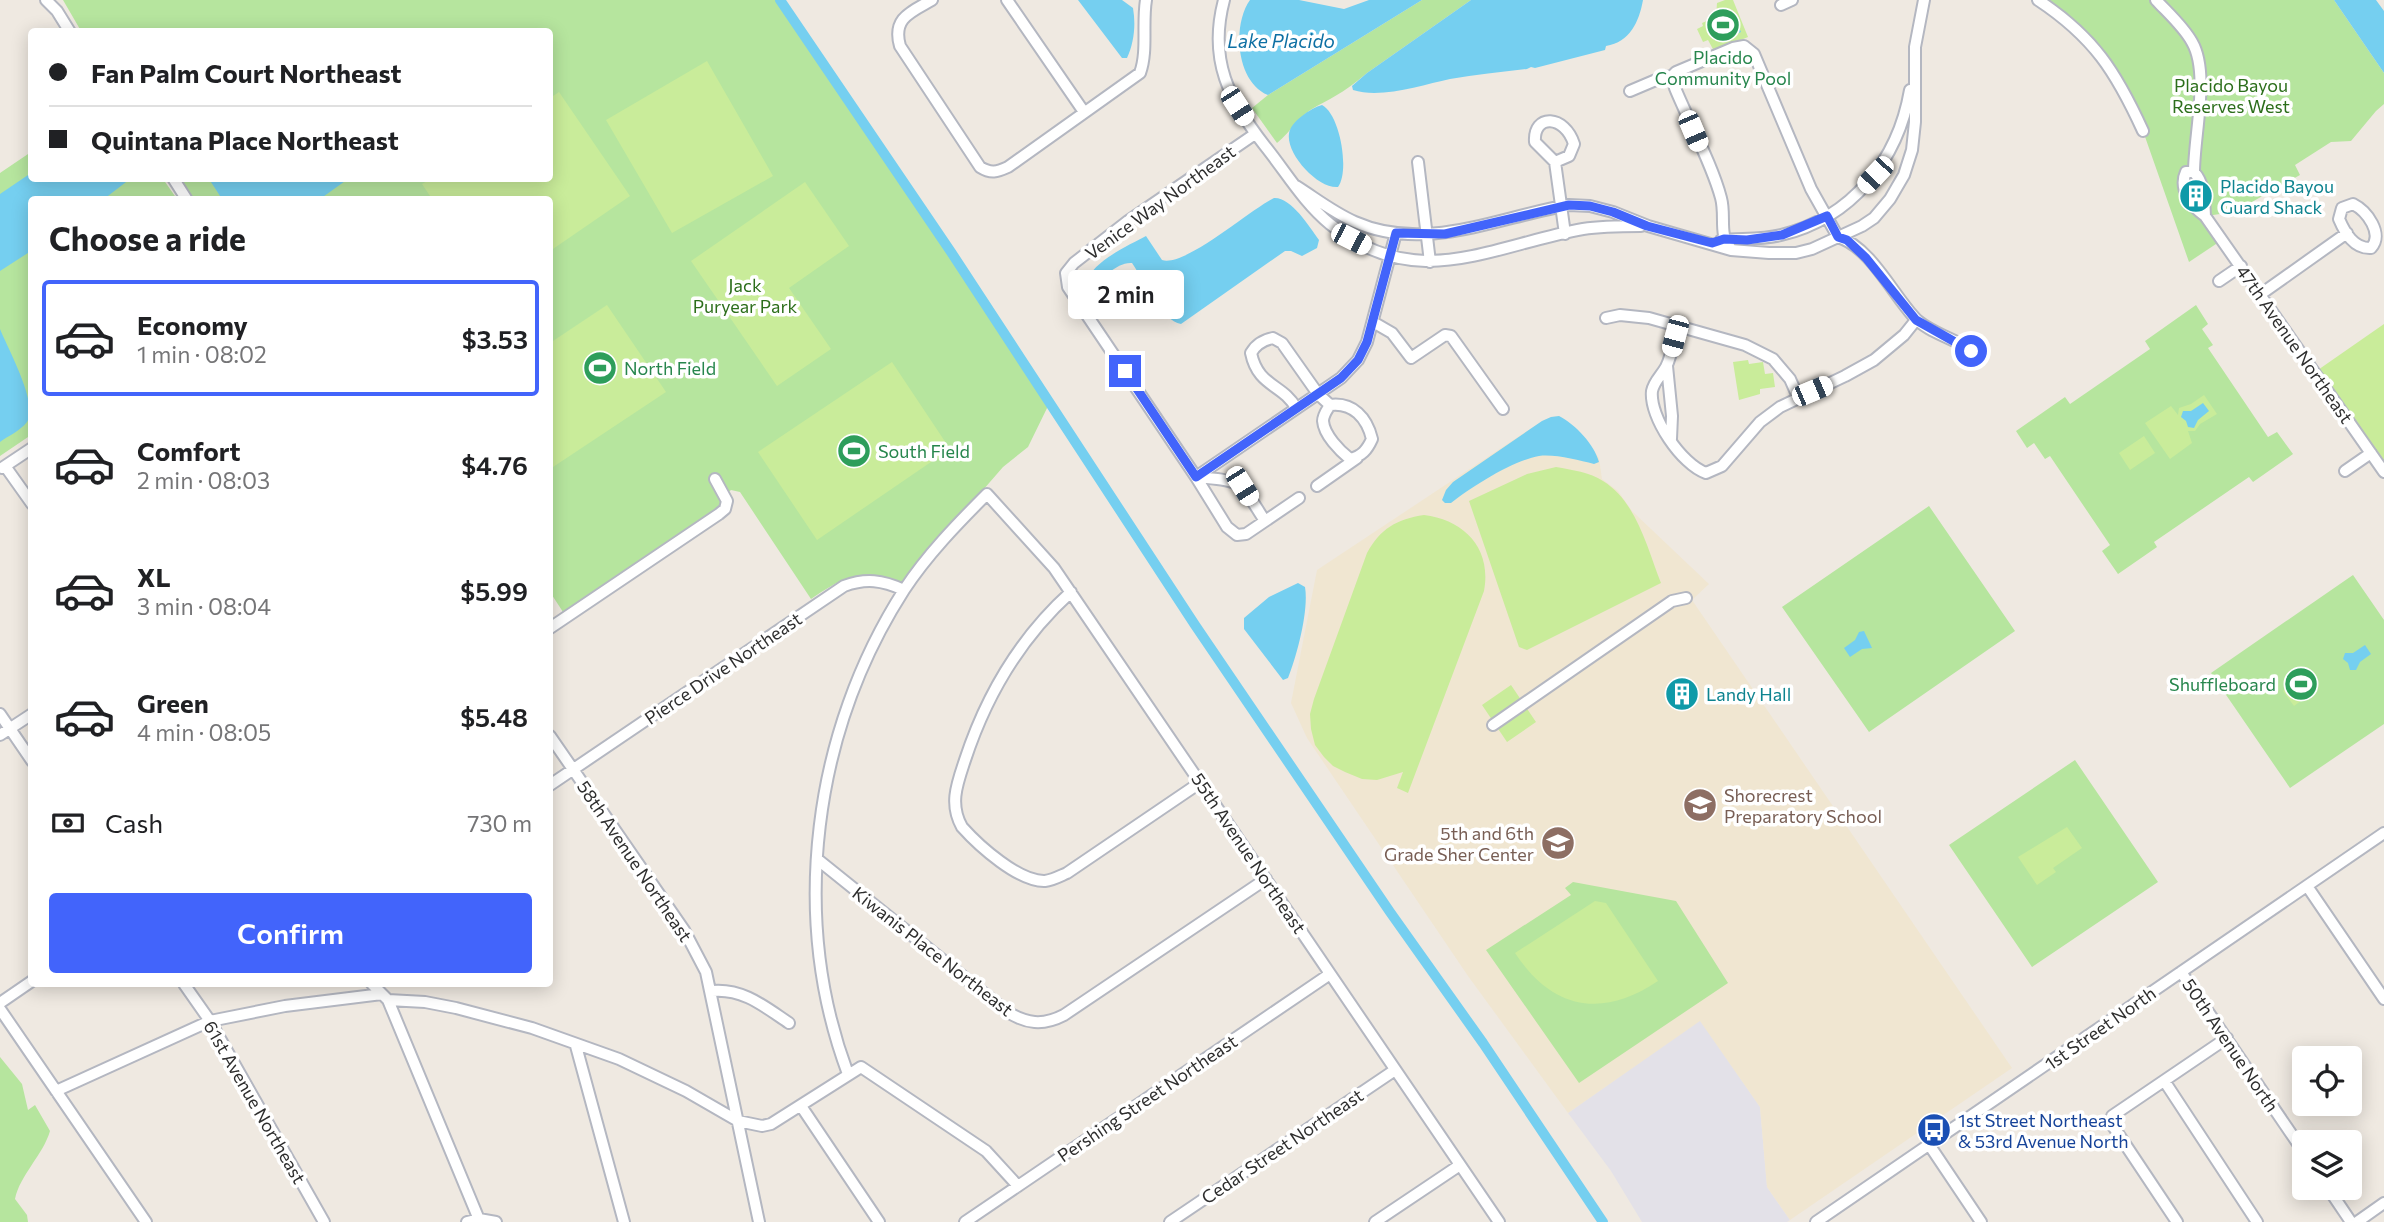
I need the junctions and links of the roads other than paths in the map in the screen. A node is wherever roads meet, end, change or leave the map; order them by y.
1 (46, 0) edge
2 (932, 0) edge
3 (1007, 0) edge
4 (1146, 0) edge
5 (1224, 0) edge
6 (1792, 0) edge
7 (2038, 0) edge
8 (2156, 0) edge
9 (1923, 1) edge
10 (1781, 5) dead end
11 (68, 28) edge
12 (1914, 71) junction
13 (1672, 76) junction
14 (1630, 90) dead end
15 (1084, 112) junction
16 (2143, 131) dead end
17 (1255, 134) junction
18 (1418, 162) dead end
19 (1555, 162) dead end
20 (2194, 172) junction
21 (1296, 186) junction
22 (1561, 206) junction
23 (1827, 216) junction
24 (2205, 216) junction
25 (1647, 226) junction
26 (1396, 233) junction
27 (1565, 233) junction
28 (2347, 233) dead end
29 (1427, 235) junction
30 (1724, 239) junction
31 (1843, 239) junction
32 (1712, 243) junction
33 (1731, 250) junction
34 (1391, 257) junction
35 (1430, 262) junction
36 (2241, 266) junction
37 (2219, 281) dead end
38 (2260, 294) junction
39 (1605, 317) dead end
40 (1916, 320) junction
41 (1373, 322) junction
42 (1677, 326) junction
43 (1971, 351) dead end
44 (1667, 366) junction
45 (1318, 394) junction
46 (1798, 397) junction
47 (1330, 405) junction
48 (1296, 408) junction
49 (1503, 409) dead end
50 (1671, 439) junction
51 (28, 451) edge
52 (2371, 453) junction
53 (1359, 457) junction
54 (3, 468) edge
55 (2345, 471) dead end
56 (2384, 472) edge
57 (1196, 477) junction
58 (715, 479) dead end
59 (1317, 486) dead end
60 (1299, 498) dead end
61 (28, 499) edge
62 (1265, 521) junction
63 (904, 590) junction
64 (1071, 592) junction
65 (1686, 598) dead end
66 (553, 626) edge
67 (0, 714) edge
68 (28, 717) edge
69 (1493, 725) dead end
70 (5, 732) edge
71 (553, 741) edge
72 (28, 757) edge
73 (572, 770) junction
74 (1201, 782) junction
75 (553, 783) edge
76 (2384, 833) edge
77 (817, 859) junction
78 (1266, 879) junction
79 (2306, 886) junction
80 (2181, 972) junction
81 (1330, 974) junction
82 (28, 984) edge
83 (186, 987) edge
84 (375, 987) edge
85 (712, 991) junction
86 (385, 997) junction
87 (2384, 999) edge
88 (0, 1003) edge
89 (0, 1009) edge
90 (210, 1021) junction
91 (772, 1028) dead end
92 (2227, 1038) junction
93 (576, 1046) junction
94 (1395, 1070) junction
95 (848, 1074) junction
96 (2165, 1082) junction
97 (56, 1091) junction
98 (801, 1106) junction
99 (738, 1121) junction
100 (2292, 1135) edge
101 (1930, 1146) junction
102 (1460, 1165) junction
103 (1017, 1186) junction
104 (2336, 1200) edge
105 (2384, 1203) edge
106 (480, 1220) edge
107 (146, 1222) edge
108 (324, 1222) edge
109 (467, 1222) edge
110 (496, 1222) edge
111 (625, 1222) edge
112 (759, 1222) edge
113 (879, 1222) edge
114 (965, 1222) edge
115 (1170, 1222) edge
116 (1375, 1222) edge
117 (1499, 1222) edge
118 (1816, 1222) edge
119 (1981, 1222) edge
120 (2177, 1222) edge
121 (2257, 1222) edge
122 (2351, 1222) edge
123 (2357, 1222) edge

1 - 11 street
2 - 15 street
3 - 15 street
4 - 15 street
5 - 17 street
6 - 10 street
7 - 16 street
8 - 20 street, 47th Avenue Northeast
9 - 12 street
12 - 23 street
12 - 31 street
13 - 14 street
13 - 23 street
13 - 30 street
17 - 21 street
17 - 57 street, Venice Way Northeast
18 - 29 street
19 - 22 street
20 - 24 street, 47th Avenue Northeast
20 - 24 street, 47th Avenue Northeast
21 - 26 street
21 - 34 street
22 - 25 street
22 - 27 street
22 - 29 street
23 - 30 street
23 - 31 street
24 - 36 street, 47th Avenue Northeast
25 - 27 street
25 - 32 street
26 - 29 street
26 - 34 street
27 - 35 street
28 - 38 street
29 - 35 street
30 - 32 street
30 - 33 street
31 - 33 street
31 - 40 street
32 - 33 street
34 - 35 street
34 - 41 street
36 - 37 street
36 - 38 street, 47th Avenue Northeast
38 - 52 street, 47th Avenue Northeast
39 - 42 street
40 - 43 street
40 - 46 street
41 - 45 street
41 - 49 street
42 - 44 street
42 - 46 street
44 - 50 street
44 - 50 street
45 - 47 street
45 - 48 street
45 - 48 street
46 - 50 street
47 - 53 street
47 - 53 street
48 - 57 street
51 - 54 street
52 - 55 street
52 - 56 street, 47th Avenue Northeast
53 - 59 street
54 - 61 street
57 - 62 street
57 - 62 street
58 - 66 street
60 - 62 street
63 - 64 street, 55th Avenue Northeast
63 - 73 street, Pierce Drive Northeast
63 - 77 street
64 - 74 street, 55th Avenue Northeast
64 - 74 street
65 - 69 street
67 - 70 street
68 - 70 street
70 - 72 street
71 - 73 street, 58th Avenue Northeast
73 - 75 street, Pierce Drive Northeast
73 - 85 street, 58th Avenue Northeast
74 - 78 street, 55th Avenue Northeast
76 - 79 street, 1st Street North
77 - 78 street, Kiwanis Place Northeast
77 - 95 street
78 - 81 street, 55th Avenue Northeast
79 - 80 street, 1st Street North
79 - 87 street
80 - 92 street, 50th Avenue North
80 - 101 street, 1st Street North
81 - 94 street, 55th Avenue Northeast
81 - 103 street, Pershing Street Northeast
82 - 88 street
83 - 90 street, 61st Avenue Northeast
84 - 86 street
85 - 91 street
85 - 99 street, 58th Avenue Northeast
86 - 90 street
86 - 93 street
86 - 106 street
89 - 97 street
90 - 97 street
90 - 108 street, 61st Avenue Northeast
92 - 96 street
92 - 100 street, 50th Avenue North
93 - 99 street
93 - 111 street
94 - 102 street, 55th Avenue Northeast
94 - 115 street, Cedar Street Northeast
95 - 98 street
95 - 103 street
96 - 120 street
96 - 121 street
97 - 107 street
98 - 99 street
98 - 113 street
99 - 112 street, 58th Avenue Northeast
101 - 118 street, 1st Street North
101 - 119 street
102 - 116 street
102 - 117 street, 55th Avenue Northeast
103 - 114 street, Pershing Street Northeast
104 - 122 street
105 - 123 street
106 - 109 street
106 - 110 street

